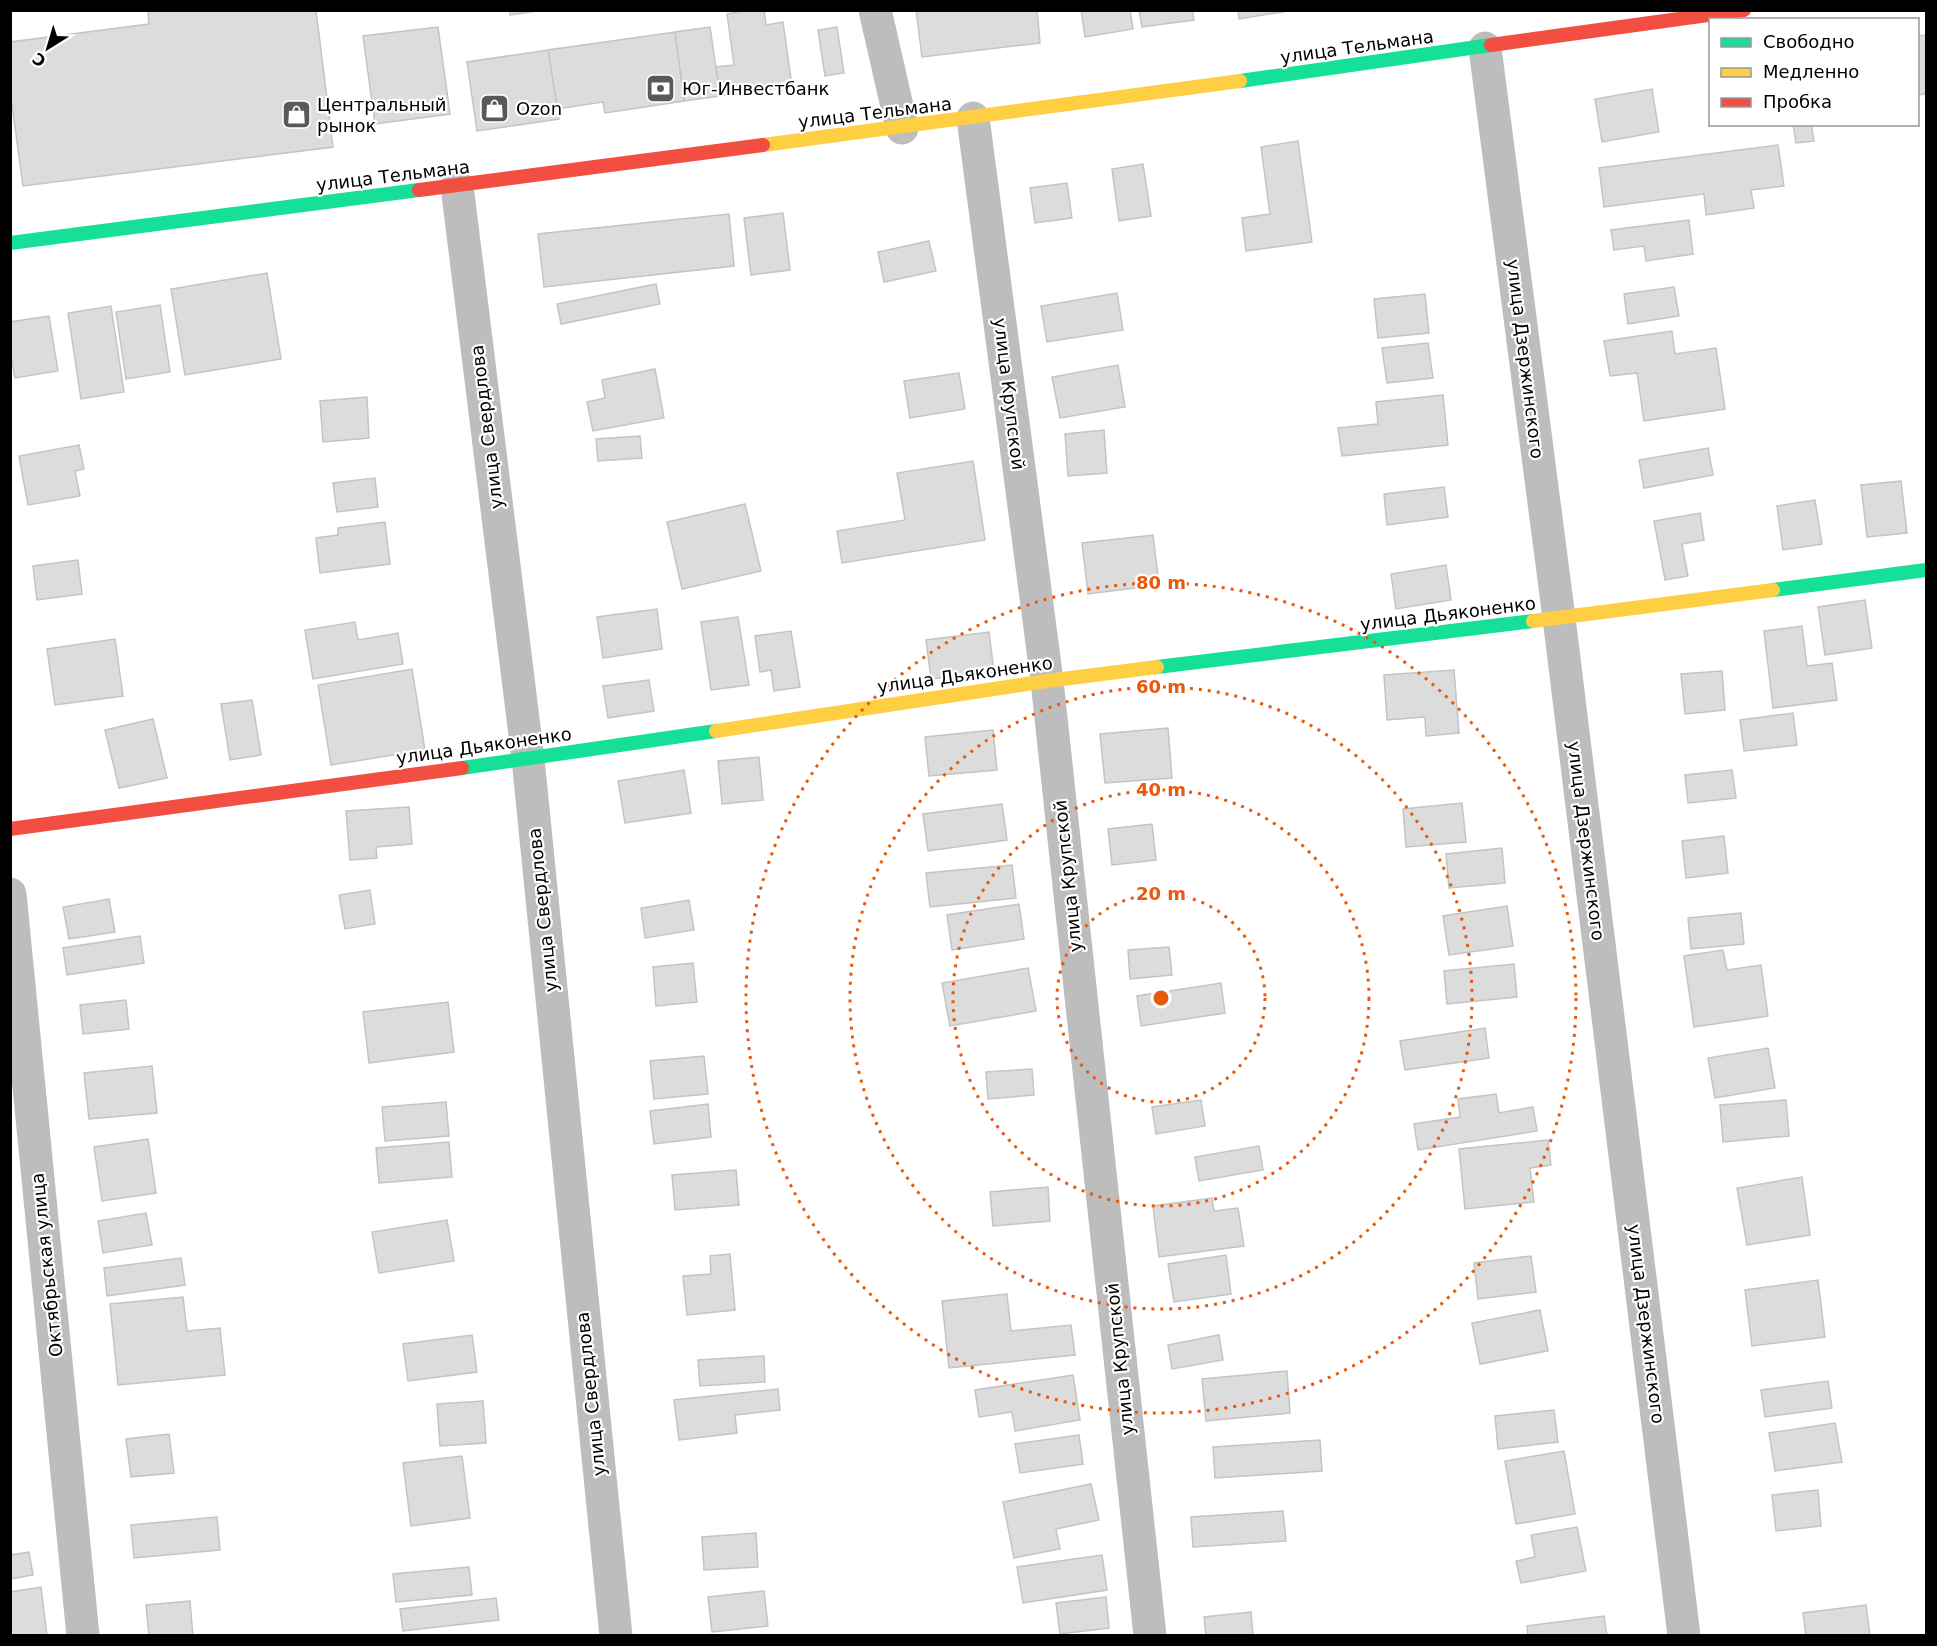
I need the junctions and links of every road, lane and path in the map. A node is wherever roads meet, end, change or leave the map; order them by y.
1 (875, 10) edge
2 (1744, 10) edge
3 (1485, 48) junction
4 (973, 118) junction
5 (902, 128) junction
6 (457, 186) junction
7 (10, 243) edge
8 (1926, 570) edge
9 (1559, 618) junction
10 (1047, 681) junction
11 (528, 759) junction
12 (10, 830) edge
13 (10, 894) edge
14 (83, 1635) edge
15 (616, 1635) edge
16 (1150, 1635) edge
17 (1684, 1635) edge

1 - 5 street
2 - 3 street, улица Тельмана
3 - 4 street, улица Тельмана
3 - 9 street, улица Дзержинского
4 - 5 street, улица Тельмана
4 - 10 street, улица Крупской
5 - 6 street, улица Тельмана
6 - 7 street, улица Тельмана
6 - 11 street, улица Свердлова
8 - 9 street, улица Дьяконенко
9 - 10 street, улица Дьяконенко
9 - 17 street, улица Дзержинского
10 - 11 street, улица Дьяконенко
10 - 16 street, улица Крупской
11 - 12 street, улица Дьяконенко
11 - 15 street, улица Свердлова
13 - 14 street, Октябрьская улица

